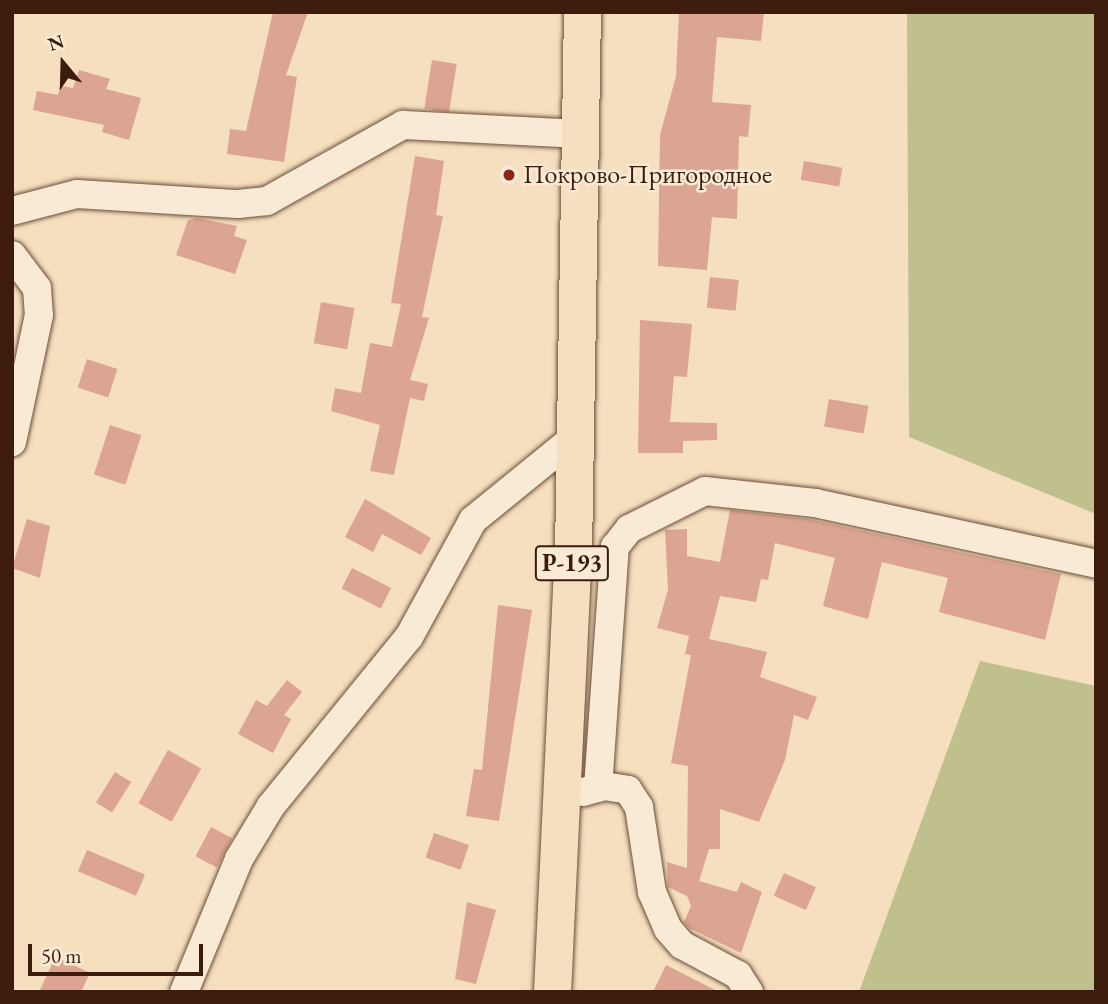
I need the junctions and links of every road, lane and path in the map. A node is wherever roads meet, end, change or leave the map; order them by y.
1 (582, 16) edge
2 (581, 134) junction
3 (12, 211) edge
4 (12, 255) edge
5 (575, 437) junction
6 (12, 442) edge
7 (1096, 564) edge
8 (598, 788) junction
9 (563, 797) junction
10 (184, 992) edge
11 (552, 992) edge
12 (749, 992) edge

1 - 2 main road, Р-193
2 - 3 lane
2 - 5 main road, Р-193
4 - 6 lane
5 - 9 main road, Р-193
5 - 10 lane
7 - 8 lane
8 - 9 lane
8 - 12 lane
9 - 11 main road, Р-193

